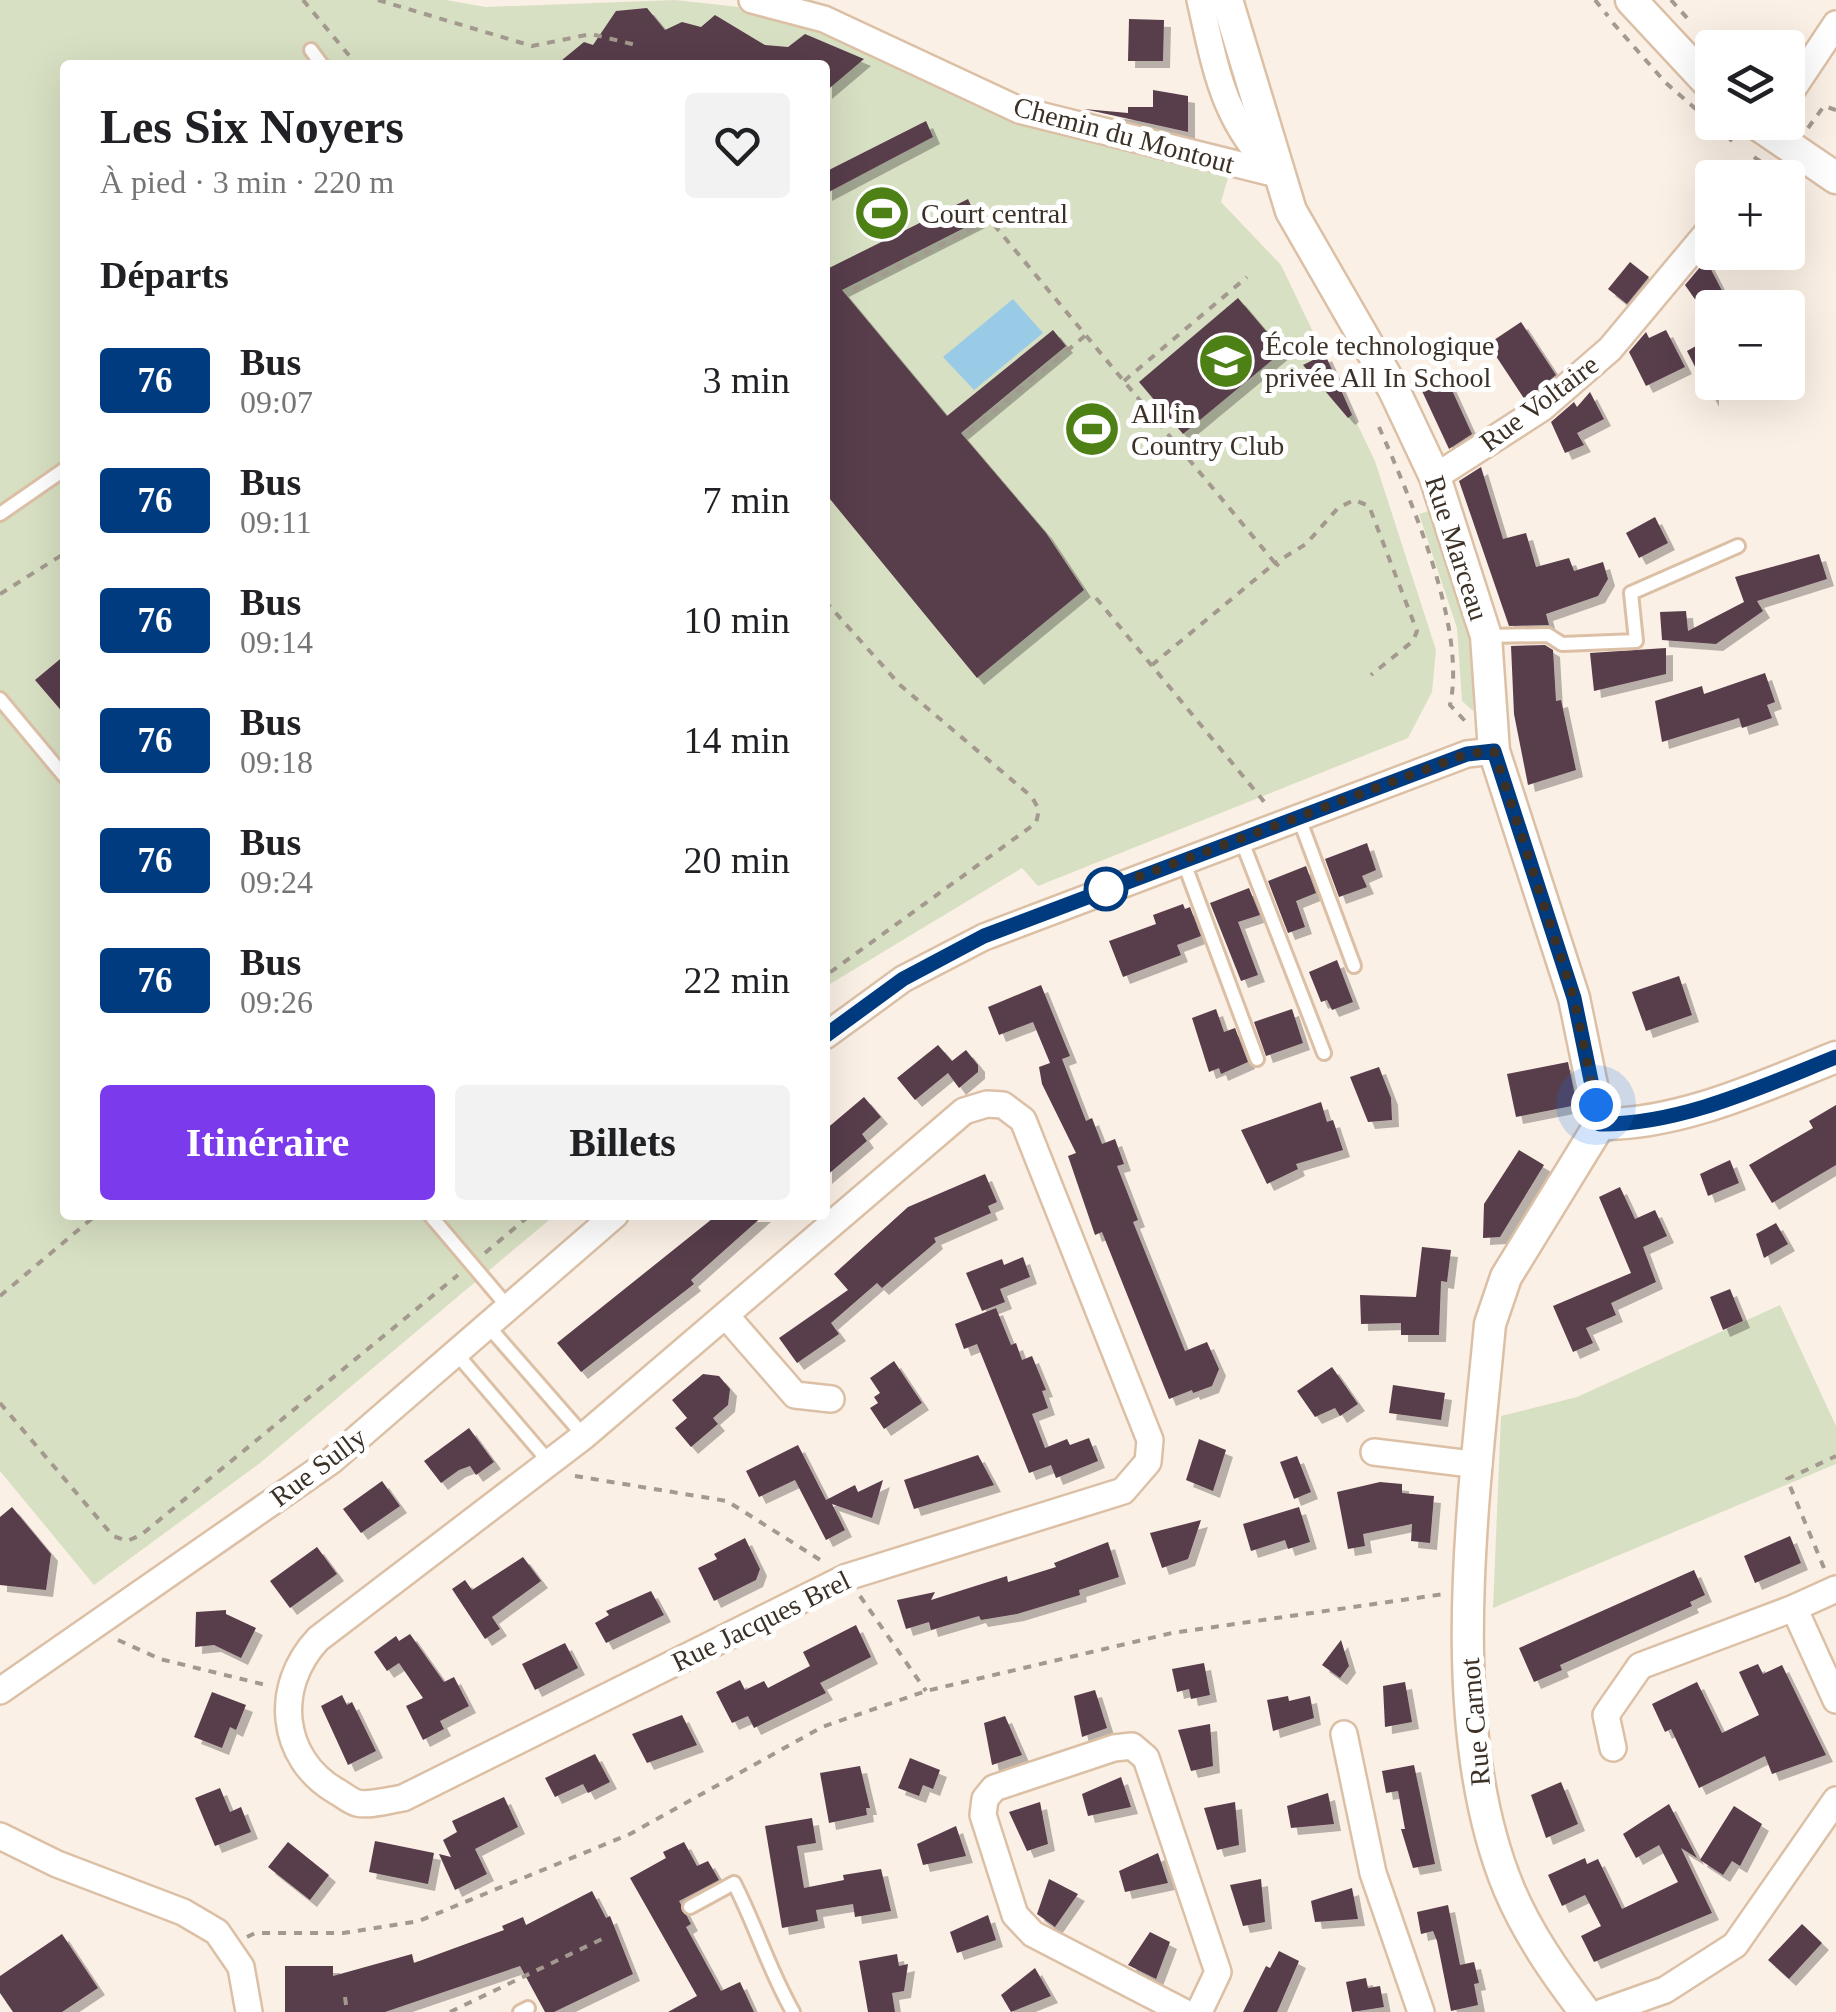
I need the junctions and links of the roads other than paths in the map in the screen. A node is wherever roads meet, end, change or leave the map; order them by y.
1 (752, 0) edge
2 (1200, 0) edge
3 (1227, 0) edge
4 (1631, 0) edge
5 (1836, 24) edge
6 (310, 50) dead end
7 (318, 60) edge
8 (1695, 69) edge
9 (1805, 70) edge
10 (1781, 140) edge
11 (1277, 174) junction
12 (1836, 178) edge
13 (1695, 247) edge
14 (60, 472) edge
15 (1435, 476) junction
16 (0, 514) edge
17 (1738, 546) dead end
18 (1486, 636) junction
19 (0, 700) edge
20 (1494, 751) junction
21 (60, 771) edge
22 (1288, 822) junction
23 (1242, 839) junction
24 (1184, 860) junction
25 (1354, 966) dead end
26 (830, 1032) edge
27 (1324, 1053) dead end
28 (1836, 1057) edge
29 (1257, 1059) dead end
30 (1600, 1124) junction
31 (434, 1220) edge
32 (609, 1220) edge
33 (508, 1307) junction
34 (727, 1317) junction
35 (488, 1326) junction
36 (456, 1353) junction
37 (831, 1399) dead end
38 (584, 1436) junction
39 (1374, 1452) dead end
40 (550, 1462) junction
41 (1479, 1466) junction
42 (1836, 1590) edge
43 (1794, 1608) junction
44 (0, 1692) edge
45 (1836, 1700) edge
46 (1344, 1734) dead end
47 (1613, 1748) dead end
48 (1836, 1800) edge
49 (0, 1836) edge
50 (690, 1907) dead end
51 (249, 2012) edge
52 (793, 2012) edge
53 (1184, 2012) edge
54 (1198, 2012) edge
55 (1421, 2012) edge
56 (1585, 2012) edge
57 (1603, 2012) edge

1 - 11 street, Chemin du Montout
2 - 11 street, Rue Marceau
3 - 11 street, Rue Marceau
4 - 8 street
5 - 9 street
6 - 7 lane
10 - 12 street
11 - 15 street, Rue Marceau
13 - 15 street, Rue Voltaire
14 - 16 lane
15 - 18 street, Rue Marceau
17 - 18 lane
18 - 20 street, Rue Marceau
19 - 21 lane
20 - 22 street
20 - 30 street, Rue Marceau
22 - 23 street
22 - 25 lane
23 - 24 street
23 - 27 lane
24 - 26 street
24 - 29 lane
28 - 30 street
30 - 41 street, Rue Carnot
31 - 33 lane
32 - 33 street, Rue Sully
33 - 35 street, Rue Sully
34 - 37 street
34 - 38 street, Rue Jacques Brel
34 - 40 street, Rue Jacques Brel
35 - 36 street, Rue Sully
35 - 38 lane
36 - 40 lane
36 - 44 street, Rue Sully
38 - 40 street, Rue Jacques Brel
39 - 41 street
41 - 56 street, Rue Carnot
42 - 43 street
43 - 45 street
43 - 47 street
46 - 55 street
48 - 57 street
49 - 51 street
50 - 52 lane
53 - 54 street

